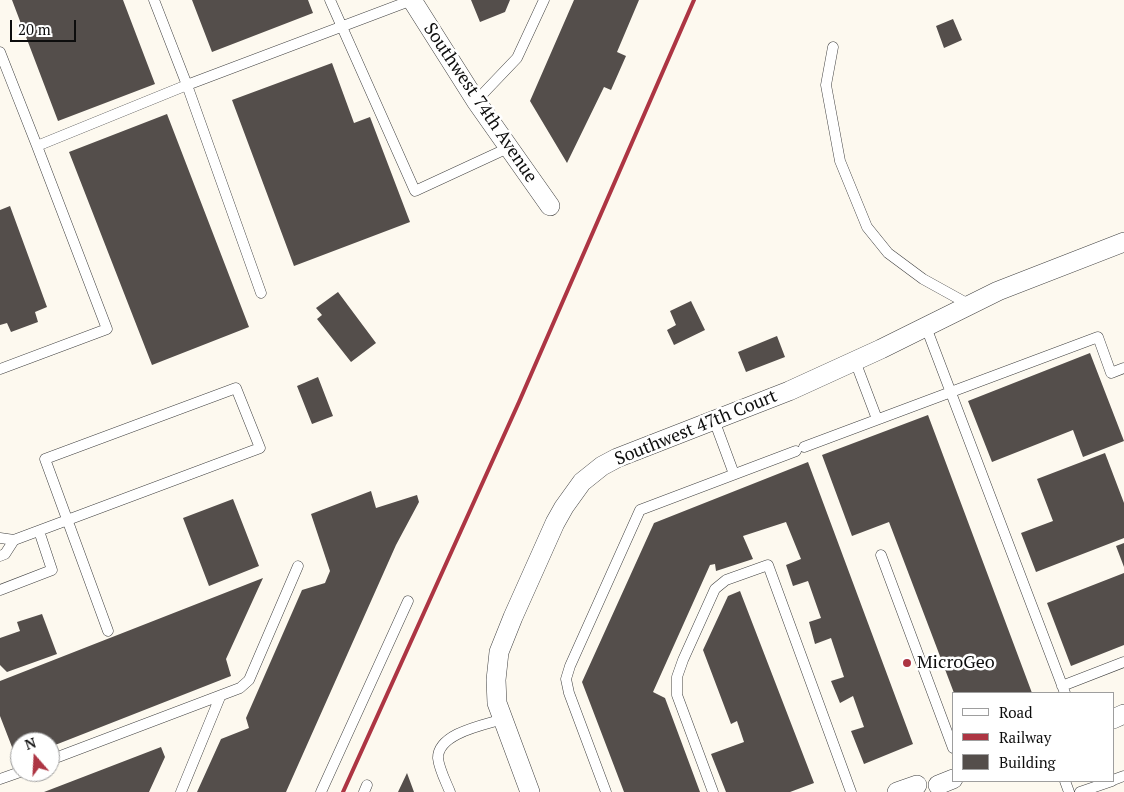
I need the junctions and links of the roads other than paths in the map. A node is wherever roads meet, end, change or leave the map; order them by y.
1 (154, 0) edge
2 (330, 0) edge
3 (412, 0) edge
4 (544, 0) edge
5 (341, 27) junction
6 (833, 47) dead end
7 (0, 52) edge
8 (188, 85) junction
9 (476, 101) junction
10 (37, 146) junction
11 (508, 148) junction
12 (550, 206) dead end
13 (1123, 246) edge
14 (261, 293) dead end
15 (970, 305) junction
16 (926, 326) junction
17 (855, 361) junction
18 (1124, 368) edge
19 (0, 369) edge
20 (951, 392) junction
21 (877, 419) junction
22 (714, 420) junction
23 (734, 474) junction
24 (67, 521) junction
25 (39, 531) junction
26 (0, 538) edge
27 (14, 540) junction
28 (881, 555) dead end
29 (0, 556) edge
30 (298, 566) dead end
31 (0, 590) edge
32 (408, 601) dead end
33 (108, 630) dead end
34 (1124, 662) edge
35 (1064, 689) edge
36 (220, 697) junction
37 (502, 719) junction
38 (952, 745) edge
39 (60, 756) edge
40 (1109, 782) edge
41 (917, 785) dead end
42 (181, 792) edge
43 (321, 792) edge
44 (450, 792) edge
45 (530, 792) edge
46 (606, 792) edge
47 (713, 792) edge
48 (851, 792) edge
49 (897, 792) edge
50 (1080, 792) edge

1 - 8 lane
2 - 5 lane
3 - 5 lane
3 - 9 street, Southwest 74th Avenue
4 - 9 lane
5 - 8 lane
5 - 11 lane
6 - 15 lane
7 - 10 lane
8 - 10 lane
8 - 14 lane
9 - 11 street, Southwest 74th Avenue
10 - 19 lane
11 - 12 street, Southwest 74th Avenue
13 - 15 street, Southwest 47th Court
15 - 16 street, Southwest 47th Court
16 - 17 street, Southwest 47th Court
16 - 20 lane
17 - 21 lane
17 - 22 street, Southwest 47th Court
18 - 20 lane
20 - 21 lane
20 - 35 lane
21 - 23 lane
22 - 23 lane
22 - 37 street, Southwest 47th Court
23 - 46 lane
24 - 24 lane
24 - 25 lane
24 - 33 lane
25 - 27 lane
25 - 31 lane
26 - 27 lane
27 - 29 lane
28 - 38 lane
30 - 36 lane
32 - 43 lane
34 - 35 lane
36 - 39 lane
36 - 42 lane
37 - 44 lane
37 - 45 street, Southwest 47th Court
40 - 50 lane
41 - 49 street
47 - 48 lane

